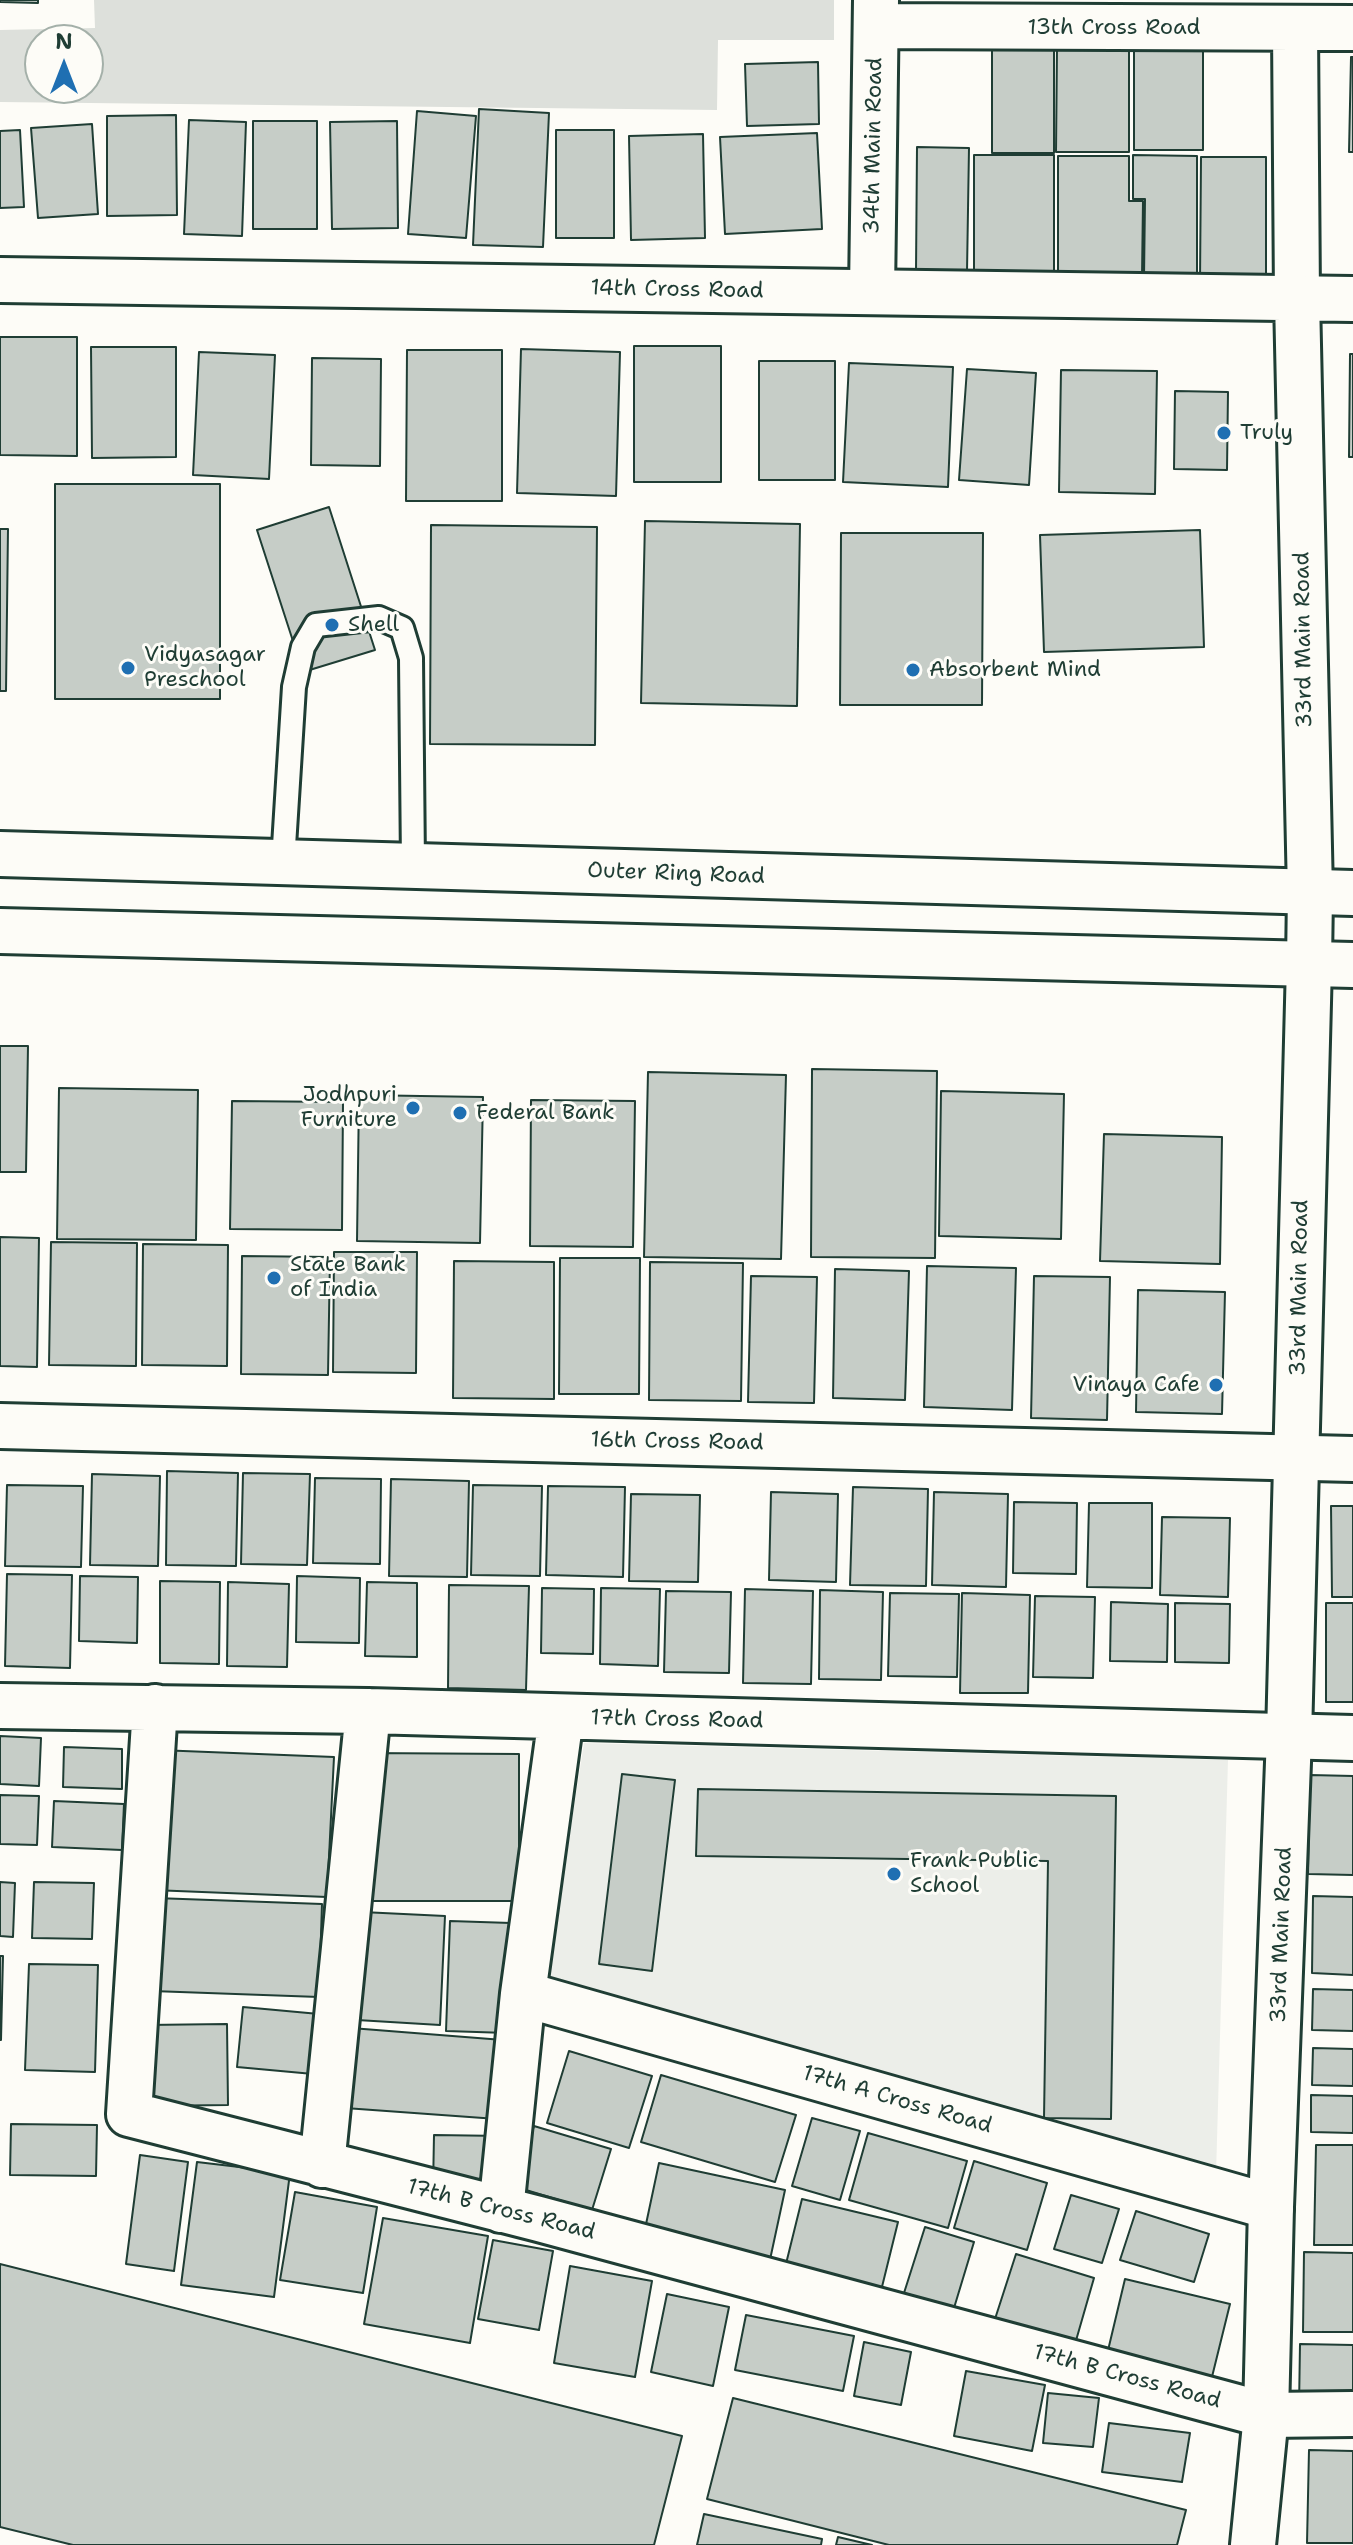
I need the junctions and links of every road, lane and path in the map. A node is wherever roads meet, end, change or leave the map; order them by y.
1 (876, 13) edge
2 (1353, 28) edge
3 (1295, 29) junction
4 (0, 280) edge
5 (872, 292) junction
6 (1297, 299) junction
7 (1353, 299) edge
8 (0, 854) edge
9 (283, 862) junction
10 (413, 866) junction
11 (1310, 893) junction
12 (1353, 893) edge
13 (0, 931) edge
14 (1309, 964) junction
15 (1353, 965) edge
16 (0, 1426) edge
17 (1296, 1458) junction
18 (1353, 1459) edge
19 (0, 1706) edge
20 (155, 1707) junction
21 (368, 1711) junction
22 (561, 1717) junction
23 (1289, 1736) junction
24 (1353, 1738) edge
25 (523, 1994) junction
26 (322, 2165) junction
27 (1271, 2207) junction
28 (501, 2210) junction
29 (1353, 2414) edge
30 (1266, 2415) junction
31 (1253, 2545) edge

1 - 3 main road, 13th Cross Road
1 - 5 main road, 34th Main Road
2 - 3 main road, 13th Cross Road
3 - 6 main road, 33rd Main Road
4 - 5 main road, 14th Cross Road
5 - 6 main road, 14th Cross Road
6 - 7 main road, 14th Cross Road
6 - 11 main road, 33rd Main Road
8 - 9 main road, Outer Ring Road
9 - 10 main road, Outer Ring Road
9 - 10 lane
10 - 11 main road, Outer Ring Road
11 - 12 main road, Outer Ring Road
11 - 14 main road, 33rd Main Road
13 - 14 main road
14 - 15 main road
14 - 17 main road, 33rd Main Road
16 - 17 main road, 16th Cross Road
17 - 18 main road, 16th Cross Road
17 - 23 main road, 33rd Main Road
19 - 20 main road, 17th Cross Road
20 - 21 main road, 17th Cross Road
20 - 26 main road, 17th B Cross Road
21 - 22 main road, 17th Cross Road
21 - 26 main road
22 - 23 main road, 17th Cross Road
22 - 25 main road
23 - 24 main road, 17th Cross Road
23 - 27 main road, 33rd Main Road
25 - 27 main road, 17th A Cross Road
25 - 28 main road
26 - 28 main road, 17th B Cross Road
27 - 30 main road, 33rd Main Road
28 - 30 main road, 17th B Cross Road
29 - 30 main road, 17th B Cross Road
30 - 31 main road, 33rd Main Road

